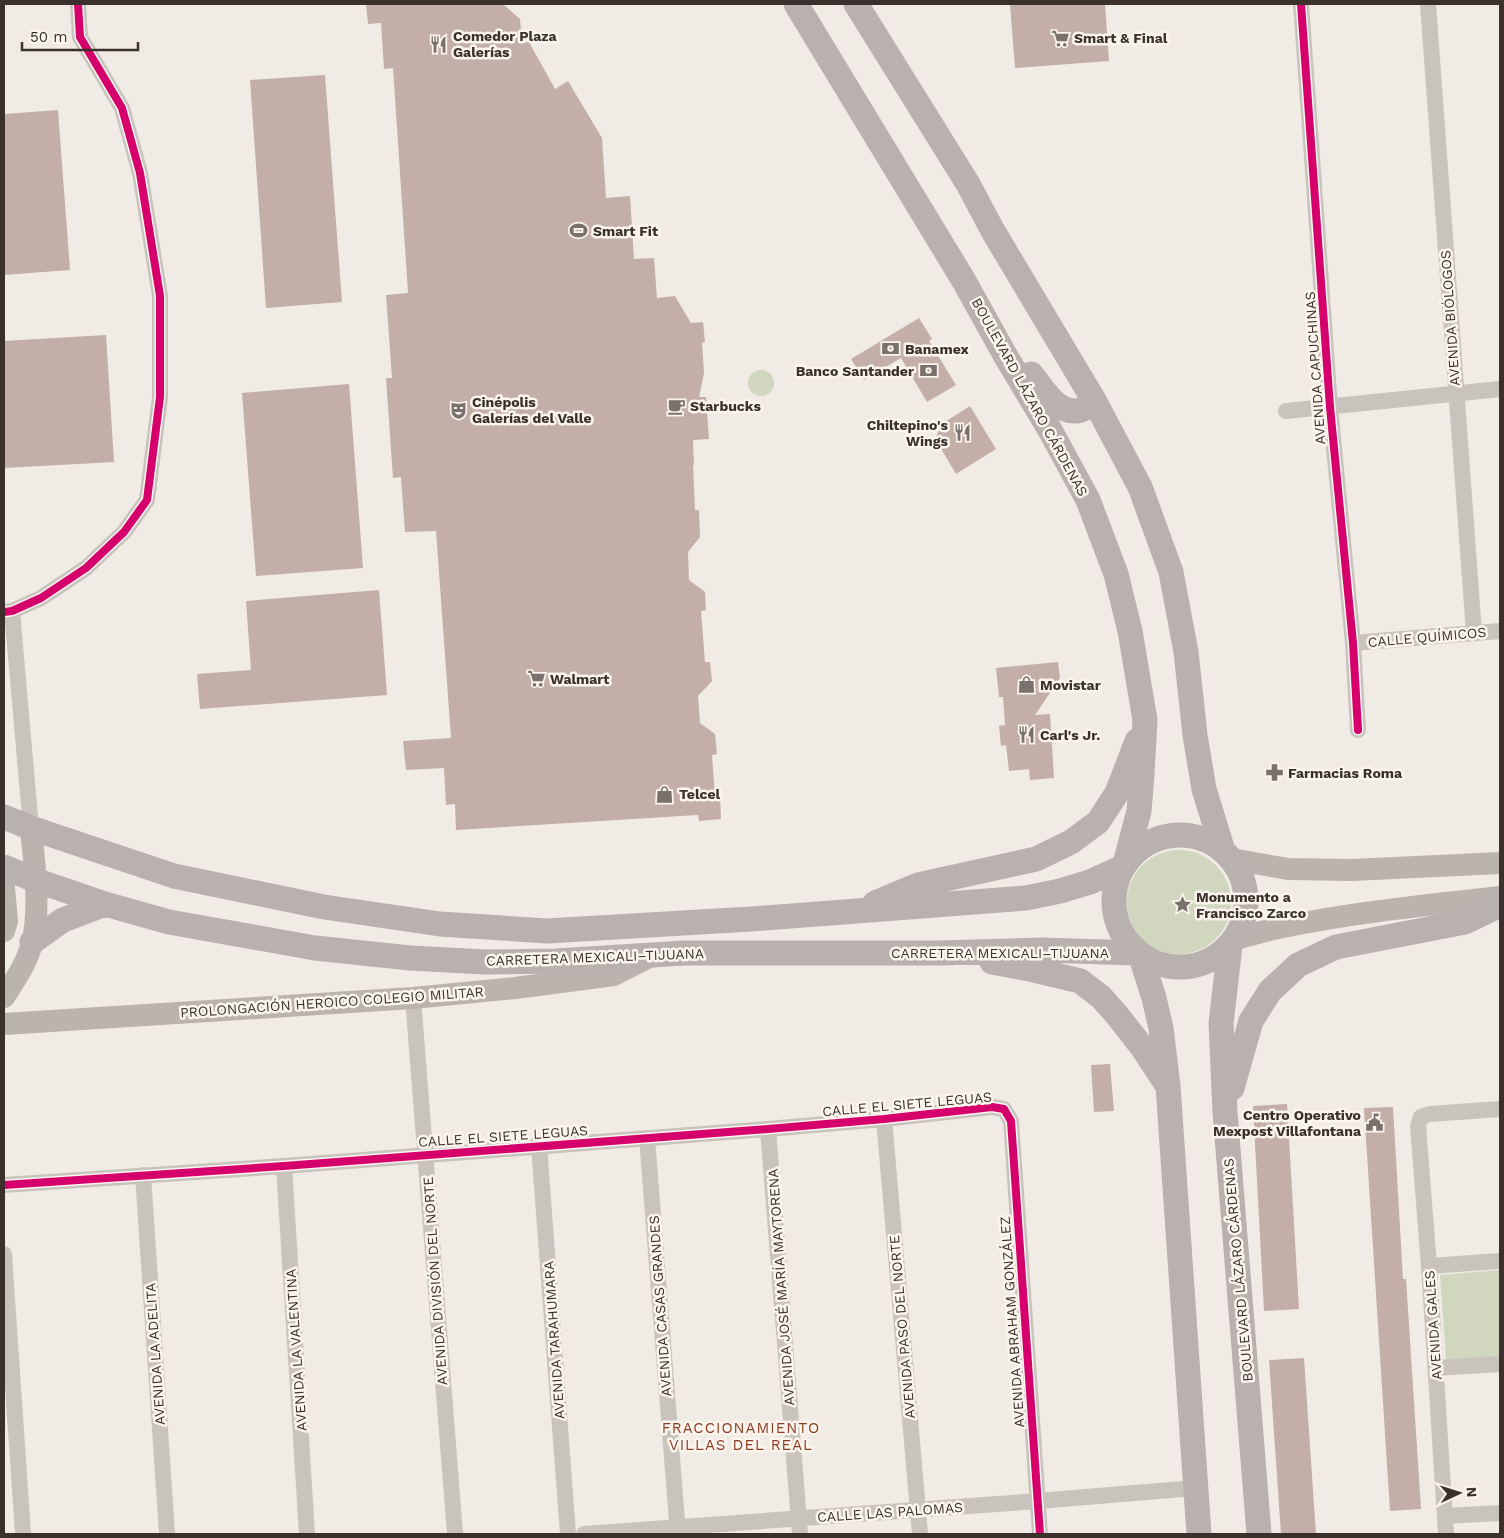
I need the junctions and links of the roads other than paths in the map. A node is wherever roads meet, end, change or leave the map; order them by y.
1 (78, 4) edge
2 (796, 4) edge
3 (840, 4) edge
4 (856, 4) edge
5 (1301, 4) edge
6 (1428, 4) edge
7 (889, 59) junction
8 (1005, 355) junction
9 (1500, 389) edge
10 (1456, 393) junction
11 (1095, 402) junction
12 (1330, 407) junction
13 (1286, 411) dead end
14 (8, 611) edge
15 (1500, 631) edge
16 (1474, 633) junction
17 (1353, 643) junction
18 (1145, 720) junction
19 (1358, 730) dead end
20 (4, 817) edge
21 (31, 828) junction
22 (1227, 855) junction
23 (1500, 863) edge
24 (1124, 864) junction
25 (4, 867) edge
26 (35, 880) junction
27 (4, 888) edge
28 (1500, 897) edge
29 (106, 904) junction
30 (1500, 905) edge
31 (856, 911) junction
32 (751, 919) junction
33 (4, 931) edge
34 (32, 942) junction
35 (1232, 942) junction
36 (684, 953) junction
37 (939, 953) junction
38 (654, 954) junction
39 (1139, 955) junction
40 (4, 997) edge
41 (414, 998) junction
42 (4, 1024) edge
43 (1168, 1086) junction
44 (1004, 1109) joint
45 (1500, 1109) edge
46 (1225, 1112) junction
47 (884, 1119) junction
48 (768, 1129) junction
49 (647, 1138) junction
50 (539, 1146) junction
51 (426, 1155) junction
52 (284, 1166) junction
53 (143, 1174) junction
54 (4, 1185) edge
55 (4, 1254) edge
56 (1500, 1261) edge
57 (1429, 1266) junction
58 (1500, 1364) edge
59 (1436, 1368) junction
60 (1196, 1488) junction
61 (1038, 1502) junction
62 (918, 1510) junction
63 (1500, 1513) edge
64 (1446, 1516) junction
65 (799, 1526) edge
66 (677, 1531) edge
67 (23, 1534) edge
68 (167, 1534) edge
69 (308, 1534) edge
70 (455, 1534) edge
71 (568, 1534) edge
72 (584, 1534) edge
73 (920, 1534) edge
74 (1040, 1534) edge
75 (1199, 1534) edge
76 (1259, 1534) edge
77 (1446, 1534) edge

1 - 14 street
2 - 8 main road, BOULEVARD LÁZARO CÁRDENAS
3 - 7 main road
4 - 7 main road
5 - 12 street, AVENIDA CAPUCHINAS
6 - 10 street, AVENIDA BIÓLOGOS
7 - 11 main road
8 - 11 main road
8 - 18 main road, BOULEVARD LÁZARO CÁRDENAS
9 - 10 street
10 - 12 street
10 - 16 street, AVENIDA BIÓLOGOS
11 - 22 main road
12 - 13 street
12 - 17 street, AVENIDA CAPUCHINAS
14 - 21 street
15 - 16 street, CALLE QUÍMICOS
16 - 17 street, CALLE QUÍMICOS
17 - 19 street, AVENIDA CAPUCHINAS
18 - 24 main road, BOULEVARD LÁZARO CÁRDENAS
18 - 31 main road
20 - 21 main road, CARRETERA MEXICALI–TIJUANA
21 - 26 main road
21 - 32 main road, CARRETERA MEXICALI–TIJUANA
22 - 23 main road
22 - 24 main road
22 - 35 main road
24 - 31 main road, CARRETERA MEXICALI–TIJUANA
24 - 39 main road
25 - 26 main road, CARRETERA MEXICALI–TIJUANA
26 - 29 main road, CARRETERA MEXICALI–TIJUANA
26 - 34 main road
27 - 33 main road
28 - 35 main road
29 - 34 main road
29 - 38 main road, CARRETERA MEXICALI–TIJUANA
30 - 46 main road
31 - 32 main road, CARRETERA MEXICALI–TIJUANA
32 - 36 main road
34 - 40 main road
35 - 39 main road
35 - 46 main road, BOULEVARD LÁZARO CÁRDENAS
36 - 37 main road, CARRETERA MEXICALI–TIJUANA
36 - 38 main road, CARRETERA MEXICALI–TIJUANA
37 - 39 main road, CARRETERA MEXICALI–TIJUANA
37 - 43 main road
38 - 41 main road, PROLONGACIÓN HEROICO COLEGIO MILITAR
39 - 43 main road
41 - 42 main road, PROLONGACIÓN HEROICO COLEGIO MILITAR
41 - 51 street, AVENIDA DIVISIÓN DEL NORTE
43 - 60 main road
44 - 47 street, CALLE EL SIETE LEGUAS
44 - 61 street, AVENIDA ABRAHAM GONZÁLEZ
45 - 57 street, AVENIDA GALES
46 - 76 main road, BOULEVARD LÁZARO CÁRDENAS
47 - 48 street, CALLE EL SIETE LEGUAS
47 - 62 street, AVENIDA PASO DEL NORTE
48 - 49 street, CALLE EL SIETE LEGUAS
48 - 65 street, AVENIDA JOSÉ MARÍA MAYTORENA
49 - 50 street, CALLE EL SIETE LEGUAS
49 - 66 street, AVENIDA CASAS GRANDES
50 - 51 street, CALLE EL SIETE LEGUAS
50 - 71 street, AVENIDA TARAHUMARA
51 - 52 street, CALLE EL SIETE LEGUAS
51 - 70 street, AVENIDA DIVISIÓN DEL NORTE
52 - 53 street, CALLE EL SIETE LEGUAS
52 - 69 street, AVENIDA LA VALENTINA
53 - 54 street, CALLE EL SIETE LEGUAS
53 - 68 street, AVENIDA LA ADELITA
55 - 67 street
56 - 57 street
57 - 59 street, AVENIDA GALES
58 - 59 street
59 - 64 street, AVENIDA GALES
60 - 61 street, CALLE LAS PALOMAS
60 - 75 main road
61 - 62 street, CALLE LAS PALOMAS
61 - 74 street, AVENIDA ABRAHAM GONZÁLEZ
62 - 65 street, CALLE LAS PALOMAS
62 - 73 street, AVENIDA PASO DEL NORTE
63 - 64 street
64 - 77 street, AVENIDA GALES
65 - 66 street, CALLE LAS PALOMAS
66 - 72 street, CALLE LAS PALOMAS

